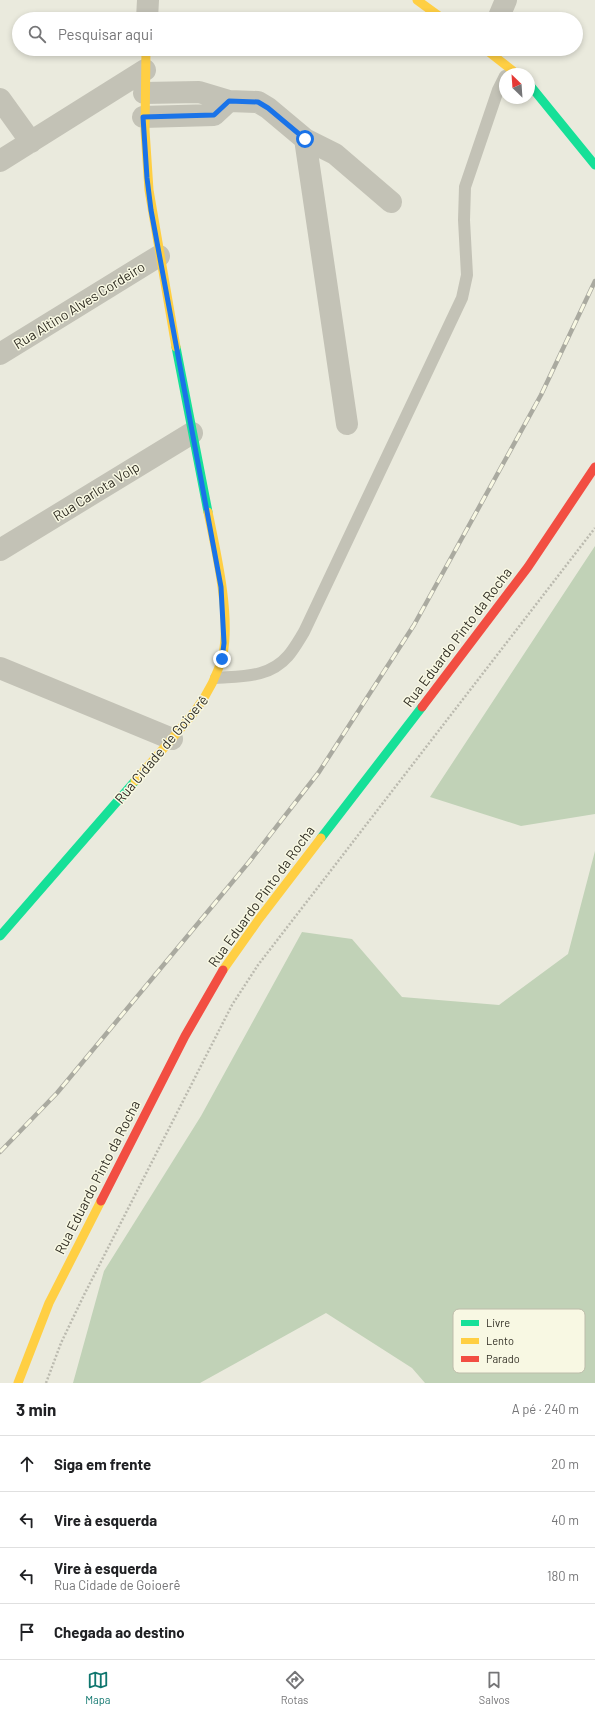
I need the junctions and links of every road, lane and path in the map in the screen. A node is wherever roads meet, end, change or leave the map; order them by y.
1 (148, 0) edge
2 (417, 0) edge
3 (506, 0) edge
4 (148, 12) edge
5 (433, 12) edge
6 (501, 12) edge
7 (492, 56) edge
8 (145, 60) edge
9 (504, 68) edge
10 (499, 88) edge
11 (535, 91) edge
12 (144, 93) junction
13 (0, 99) edge
14 (229, 101) junction
15 (143, 117) junction
16 (305, 139) junction
17 (31, 142) junction
18 (0, 161) edge
19 (595, 165) edge
20 (391, 202) dead end
21 (159, 256) junction
22 (0, 354) edge
23 (347, 424) dead end
24 (192, 432) junction
25 (595, 467) edge
26 (595, 528) edge
27 (0, 550) edge
28 (0, 668) edge
29 (216, 678) junction
30 (172, 739) junction
31 (0, 936) edge
32 (18, 1383) edge
33 (46, 1383) edge

1 - 4 street
2 - 5 main road
3 - 6 street
7 - 9 main road
8 - 12 main road, Rua Cidade de Goioerê
8 - 17 street
10 - 29 lane
11 - 19 main road
12 - 14 street
12 - 15 main road, Rua Cidade de Goioerê
13 - 17 street
14 - 15 street
14 - 16 street
15 - 21 main road, Rua Cidade de Goioerê
16 - 20 street
16 - 23 street
17 - 18 street
21 - 22 street, Rua Altino Alves Cordeiro
21 - 24 main road, Rua Cidade de Goioerê
24 - 27 street, Rua Carlota Volp
24 - 29 main road, Rua Cidade de Goioerê
25 - 32 main road, Rua Eduardo Pinto da Rocha
26 - 33 path
28 - 30 street
29 - 30 main road, Rua Cidade de Goioerê
30 - 31 main road, Rua Cidade de Goioerê

